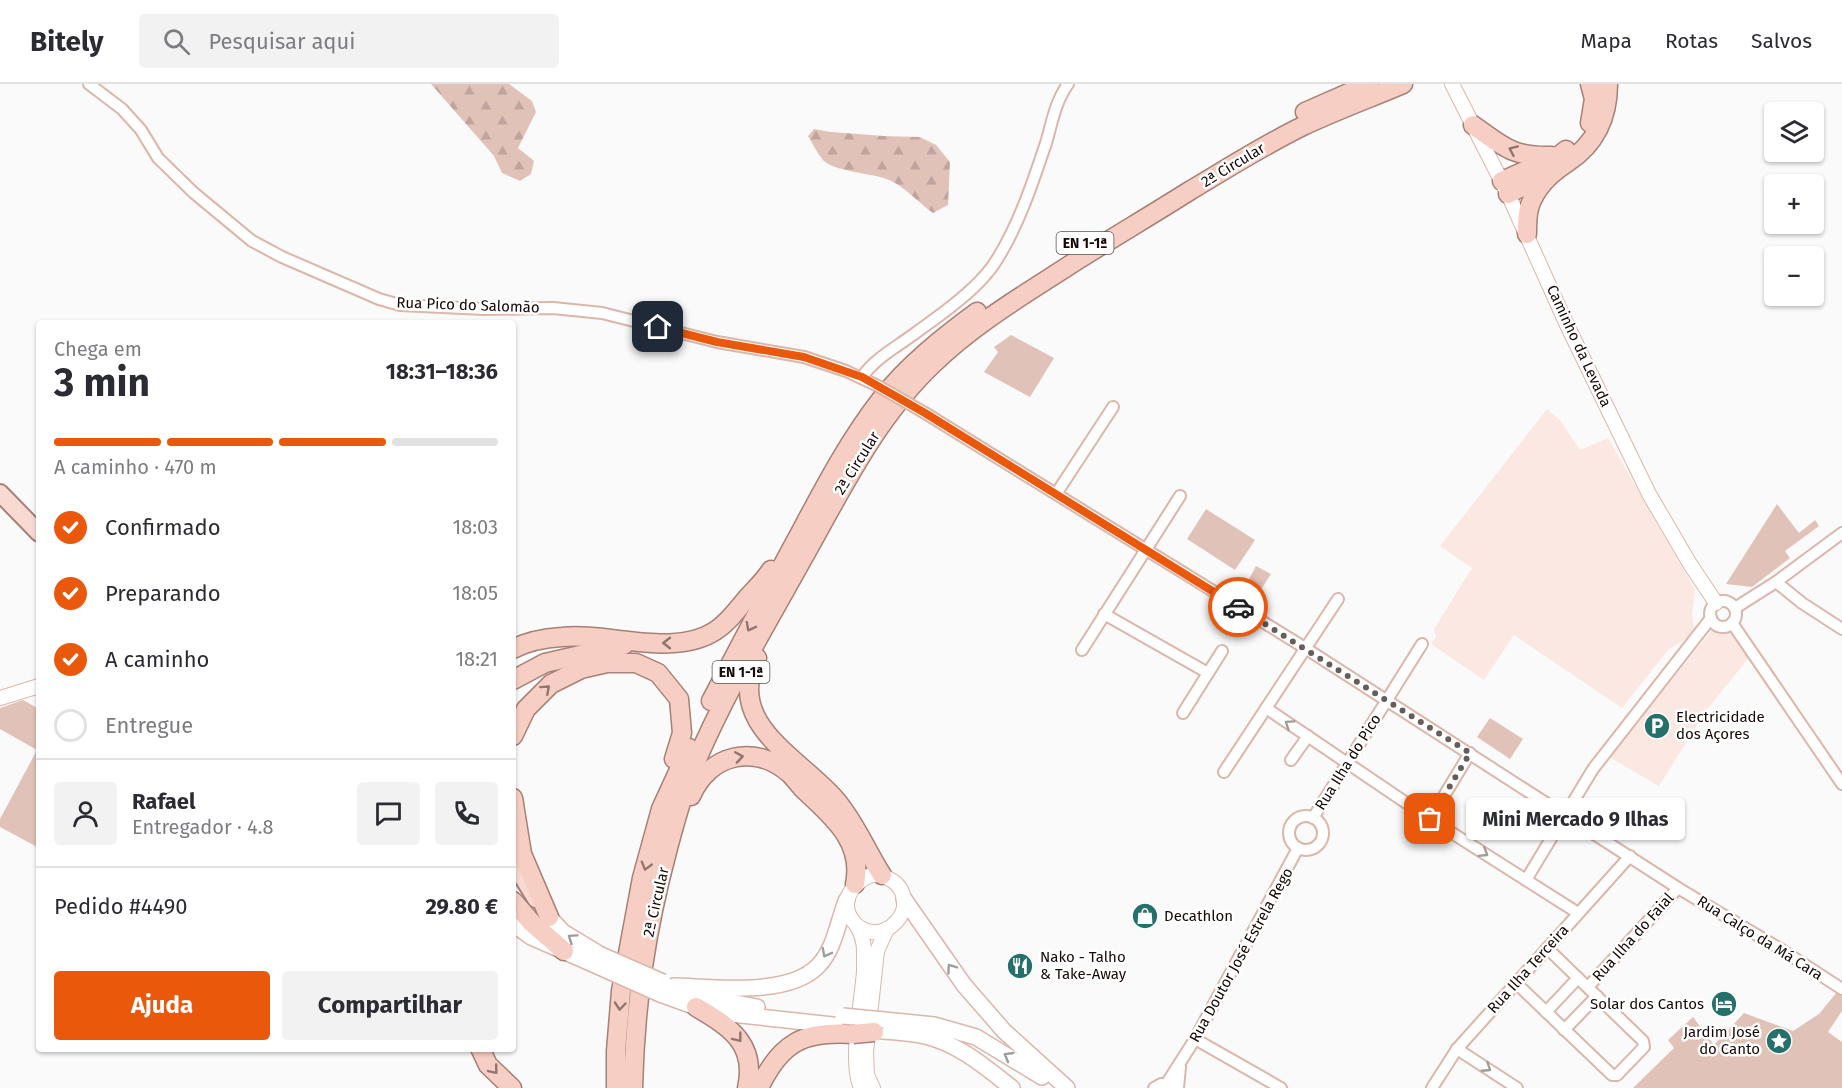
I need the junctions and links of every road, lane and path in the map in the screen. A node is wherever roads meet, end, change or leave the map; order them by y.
1 (89, 84) edge
2 (1068, 84) edge
3 (1369, 84) edge
4 (1403, 84) edge
5 (1452, 84) edge
6 (1590, 84) edge
7 (1608, 84) edge
8 (1473, 125) junction
9 (1557, 163) junction
10 (1505, 188) junction
11 (1527, 234) junction
12 (862, 377) junction
13 (1113, 406) dead end
14 (0, 493) edge
15 (1056, 494) junction
16 (1179, 496) dead end
17 (817, 501) junction
18 (822, 524) junction
19 (35, 528) edge
20 (1842, 533) edge
21 (1146, 549) junction
22 (1776, 582) junction
23 (1338, 599) dead end
24 (1716, 603) junction
25 (1735, 608) junction
26 (1104, 614) junction
27 (1711, 618) junction
28 (1732, 623) junction
29 (1842, 628) edge
30 (643, 641) junction
31 (1422, 644) dead end
32 (516, 648) edge
33 (1305, 648) junction
34 (1082, 650) dead end
35 (1222, 651) dead end
36 (1208, 673) junction
37 (516, 678) edge
38 (36, 687) edge
39 (0, 698) edge
40 (1386, 701) junction
41 (1266, 708) junction
42 (1183, 713) dead end
43 (516, 730) edge
44 (1308, 736) junction
45 (1470, 753) junction
46 (1291, 760) dead end
47 (1347, 763) junction
48 (1224, 772) dead end
49 (1842, 784) edge
50 (661, 809) junction
51 (1566, 814) junction
52 (516, 817) edge
53 (1313, 818) junction
54 (1430, 819) junction
55 (1298, 848) junction
56 (667, 853) junction
57 (1630, 856) junction
58 (516, 867) edge
59 (882, 874) junction
60 (1526, 880) junction
61 (1678, 888) junction
62 (851, 891) junction
63 (904, 899) junction
64 (516, 905) edge
65 (1578, 913) junction
66 (549, 917) junction
67 (516, 926) edge
68 (856, 926) junction
69 (887, 929) junction
70 (1547, 948) junction
71 (564, 951) junction
72 (597, 959) junction
73 (1578, 978) junction
74 (1516, 983) junction
75 (1588, 987) junction
76 (666, 988) junction
77 (1842, 989) edge
78 (1597, 996) junction
79 (696, 1007) junction
80 (1545, 1012) junction
81 (846, 1025) junction
82 (878, 1028) junction
83 (1564, 1030) junction
84 (1194, 1039) junction
85 (634, 1045) junction
86 (1457, 1049) junction
87 (482, 1052) edge
88 (987, 1069) junction
89 (1174, 1086) edge
90 (512, 1088) edge
91 (616, 1088) edge
92 (633, 1088) edge
93 (640, 1088) edge
94 (747, 1088) edge
95 (759, 1088) edge
96 (861, 1088) edge
97 (873, 1088) edge
98 (1002, 1088) edge
99 (1012, 1088) edge
100 (1057, 1088) edge
101 (1067, 1088) edge
102 (1154, 1088) edge
103 (1281, 1088) edge
104 (1432, 1088) edge
105 (1517, 1088) edge

1 - 12 street, Rua Pico do Salomão
2 - 12 street
3 - 17 highway, 2ª Circular / EN 1-1ª
4 - 18 highway, 2ª Circular / EN 1-1ª
5 - 8 street, Caminho da Levada
6 - 9 highway
7 - 9 highway
9 -> 8 highway
8 - 10 street, Caminho da Levada
9 - 10 highway
9 - 11 highway
10 - 11 street, Caminho da Levada
11 - 24 street, Caminho da Levada
12 - 15 street, Rua Pico do Salomão, bridge
13 - 15 street
14 - 19 main road
15 - 21 street, Rua Pico do Salomão
16 - 21 street
17 -> 30 highway
17 -> 50 highway, 2ª Circular / EN 1-1ª
18 - 56 highway, 2ª Circular / EN 1-1ª
18 - 59 highway
20 - 22 street
21 - 26 street
21 - 33 street, Rua Pico do Salomão
22 - 25 street
22 - 29 street
23 - 33 street
24 - 25 street
24 - 27 street
25 - 28 street
26 - 34 street
26 - 36 street
27 - 28 street
27 - 51 street
28 - 49 street
30 - 32 highway
30 - 37 highway
31 - 40 street, Rua Ilha do Pico
33 - 40 street, Rua Calço da Má Cara
33 - 41 street
35 - 36 street
36 - 42 street
38 - 39 street
40 - 45 street, Rua Calço da Má Cara
40 - 47 street, Rua Ilha do Pico
44 -> 41 street
41 - 48 street
43 -> 50 highway
44 - 46 street
44 - 47 street
45 - 51 street, Rua Calço da Má Cara
45 - 54 street
47 - 53 street, Rua Ilha do Pico
47 - 54 street
50 -> 91 highway, 2ª Circular / EN 1-1ª
51 - 57 street, Rua Calço da Má Cara
51 - 60 street
52 - 66 highway
53 - 55 street
53 - 55 street
54 -> 60 street
55 - 84 street, Rua Doutor José Estrela Rego
56 -> 62 highway
56 - 85 highway, 2ª Circular / EN 1-1ª
57 - 61 street, Rua Calço da Má Cara
57 - 65 street, Rua Ilha Terceira
58 - 66 main road
59 - 62 street
59 - 63 street
60 - 65 street
61 - 75 street, Rua Ilha do Faial
61 - 77 street, Rua Calço da Má Cara
62 - 68 street
62 -> 76 main road
63 - 69 street
101 -> 63 main road
64 - 71 highway
65 - 70 street, Rua Ilha Terceira
72 -> 66 main road
67 - 71 main road
68 - 69 street
68 - 96 street
69 - 97 street
70 - 73 street
70 - 74 street, Rua Ilha Terceira
71 - 72 main road
72 - 76 main road, bridge
73 - 75 street
73 - 80 street
74 - 80 street
74 - 86 street, Rua Ilha Terceira
75 - 78 street
76 - 79 main road
76 - 81 main road
78 - 83 street
78 - 83 street
79 - 81 main road
79 -> 94 highway
80 - 83 street
81 - 82 highway, bridge
81 - 95 highway
82 - 88 main road
100 -> 82 main road
84 - 89 street, Rua Doutor José Estrela Rego
84 - 103 street
85 - 92 highway, 2ª Circular / EN 1-1ª
85 - 93 highway
86 - 104 street, Rua Ilha Terceira
86 -> 105 street
87 -> 90 highway
88 - 98 main road
88 - 99 main road
89 - 102 street

